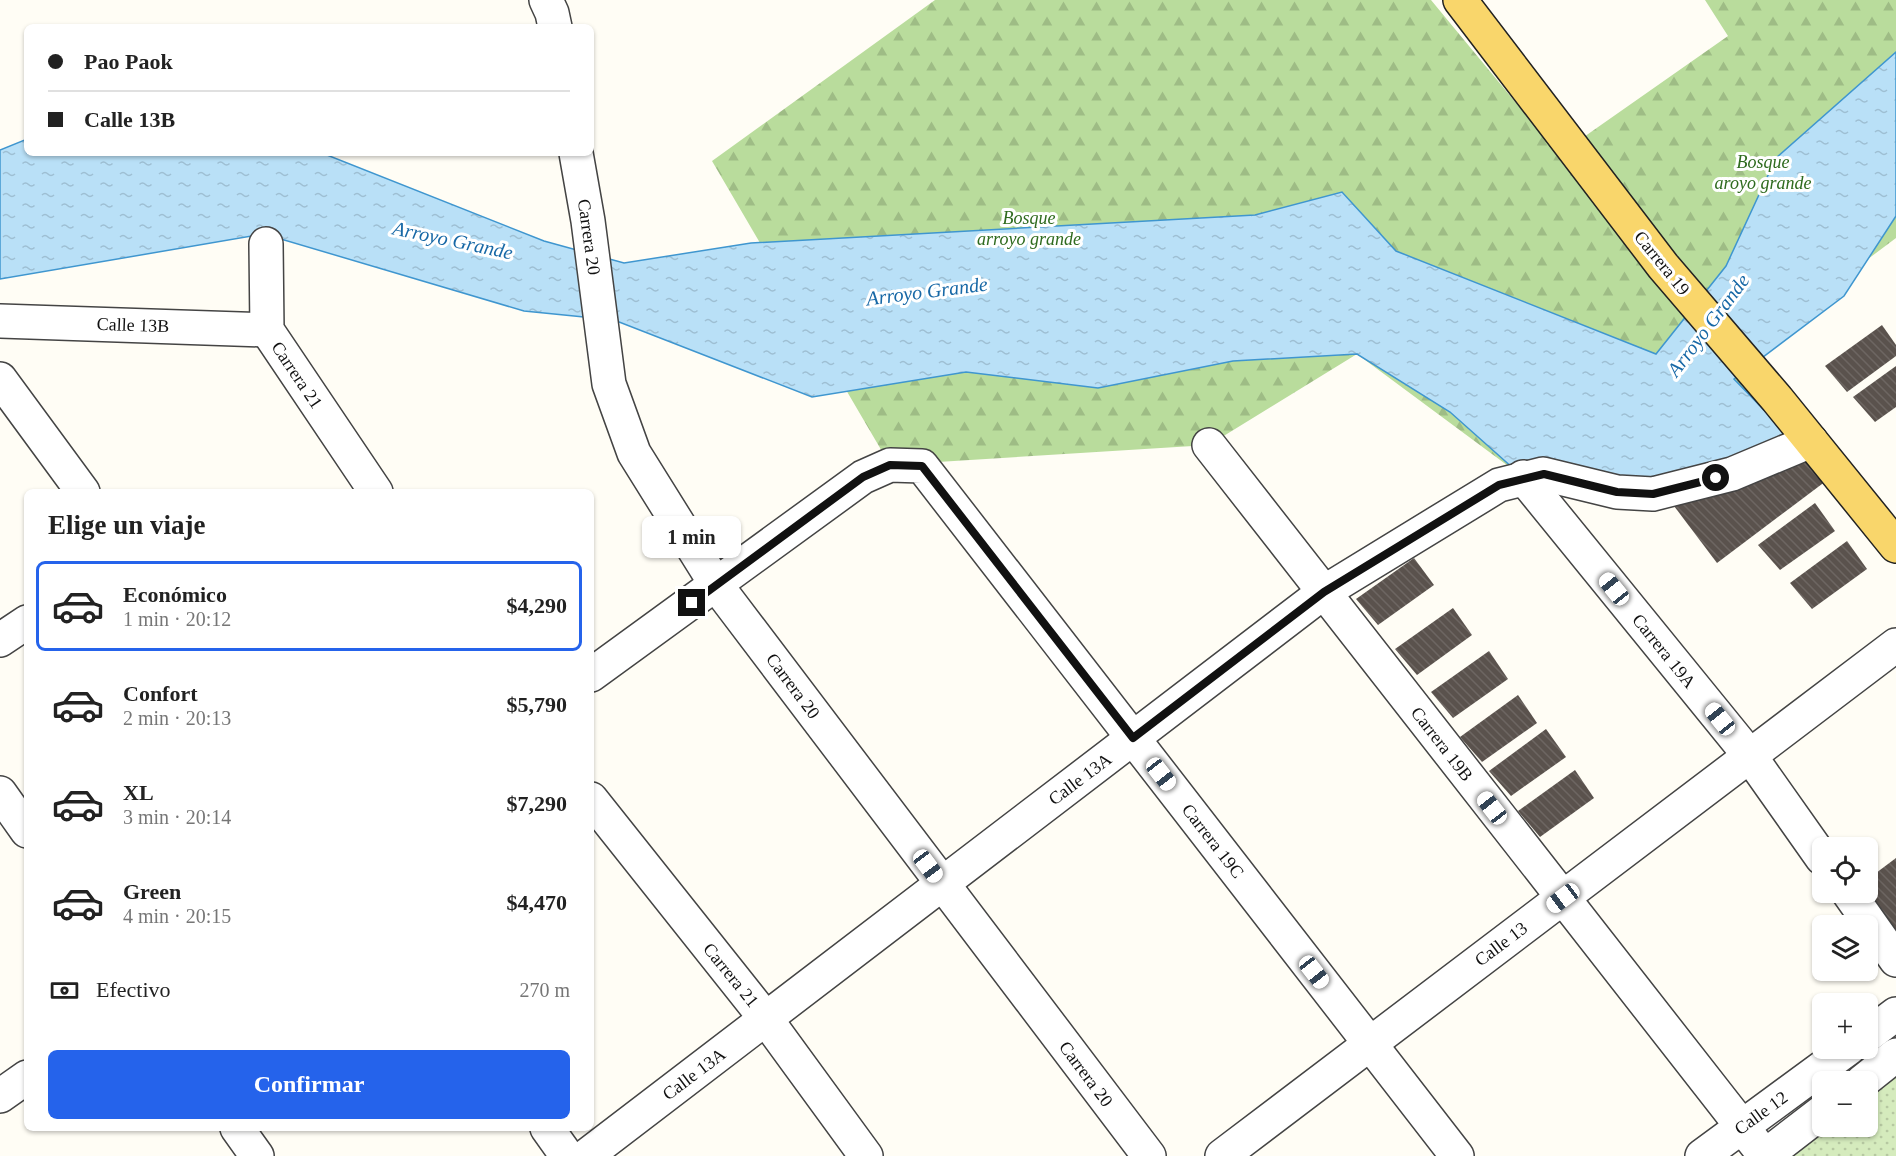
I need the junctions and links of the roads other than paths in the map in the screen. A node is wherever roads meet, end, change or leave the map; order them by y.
1 (1460, 0) edge
2 (577, 156) edge
3 (266, 244) dead end
4 (0, 321) edge
5 (267, 330) junction
6 (0, 379) edge
7 (1811, 441) junction
8 (1209, 445) dead end
9 (1523, 477) junction
10 (81, 489) edge
11 (374, 489) edge
12 (1896, 546) edge
13 (717, 586) junction
14 (1324, 592) junction
15 (24, 624) edge
16 (0, 640) edge
17 (1896, 645) edge
18 (594, 673) edge
19 (1133, 738) junction
20 (1750, 756) junction
21 (0, 792) edge
22 (594, 803) edge
23 (24, 827) edge
24 (1812, 844) edge
25 (942, 884) junction
26 (1563, 898) junction
27 (1856, 903) edge
28 (1896, 960) edge
29 (1896, 1014) edge
30 (766, 1019) junction
31 (1878, 1028) edge
32 (1370, 1044) junction
33 (1896, 1055) edge
34 (1834, 1059) edge
35 (1876, 1071) edge
36 (24, 1079) edge
37 (0, 1096) edge
38 (1812, 1120) edge
39 (1742, 1127) junction
40 (239, 1131) edge
41 (549, 1131) edge
42 (257, 1156) edge
43 (567, 1156) edge
44 (586, 1156) edge
45 (866, 1156) edge
46 (1149, 1156) edge
47 (1222, 1156) edge
48 (1457, 1156) edge
49 (1702, 1156) edge
50 (1765, 1156) edge

1 - 7 main road, Carrera 19
2 - 13 street, Carrera 20
3 - 5 street, Carrera 21
4 - 5 street, Calle 13B
5 - 11 street, Carrera 21
6 - 10 street
7 - 9 street, Calle 13A
7 - 12 main road, Carrera 19
8 - 14 street, Carrera 19B
9 - 14 street, Calle 13A
9 - 20 street, Carrera 19A
13 - 18 street
13 - 19 street, Carrera 19C
13 - 25 street, Carrera 20
14 - 19 street, Calle 13A
14 - 26 street, Carrera 19B
15 - 16 street
17 - 20 street, Calle 13
19 - 25 street, Calle 13A
19 - 32 street, Carrera 19C
20 - 24 street, Carrera 19A
20 - 26 street, Calle 13
21 - 23 street
22 - 30 street, Carrera 21
25 - 30 street, Calle 13A
25 - 46 street, Carrera 20
26 - 32 street, Calle 13
26 - 39 street, Carrera 19B
27 - 28 street
29 - 31 street
30 - 44 street, Calle 13A
30 - 45 street, Carrera 21
32 - 47 street, Calle 13
32 - 48 street, Carrera 19C
33 - 35 street
34 - 39 street, Calle 12
36 - 37 street
38 - 50 street, Calle 12
39 - 49 street, Calle 12
39 - 50 street, Carrera 19B
40 - 42 street
41 - 43 street

